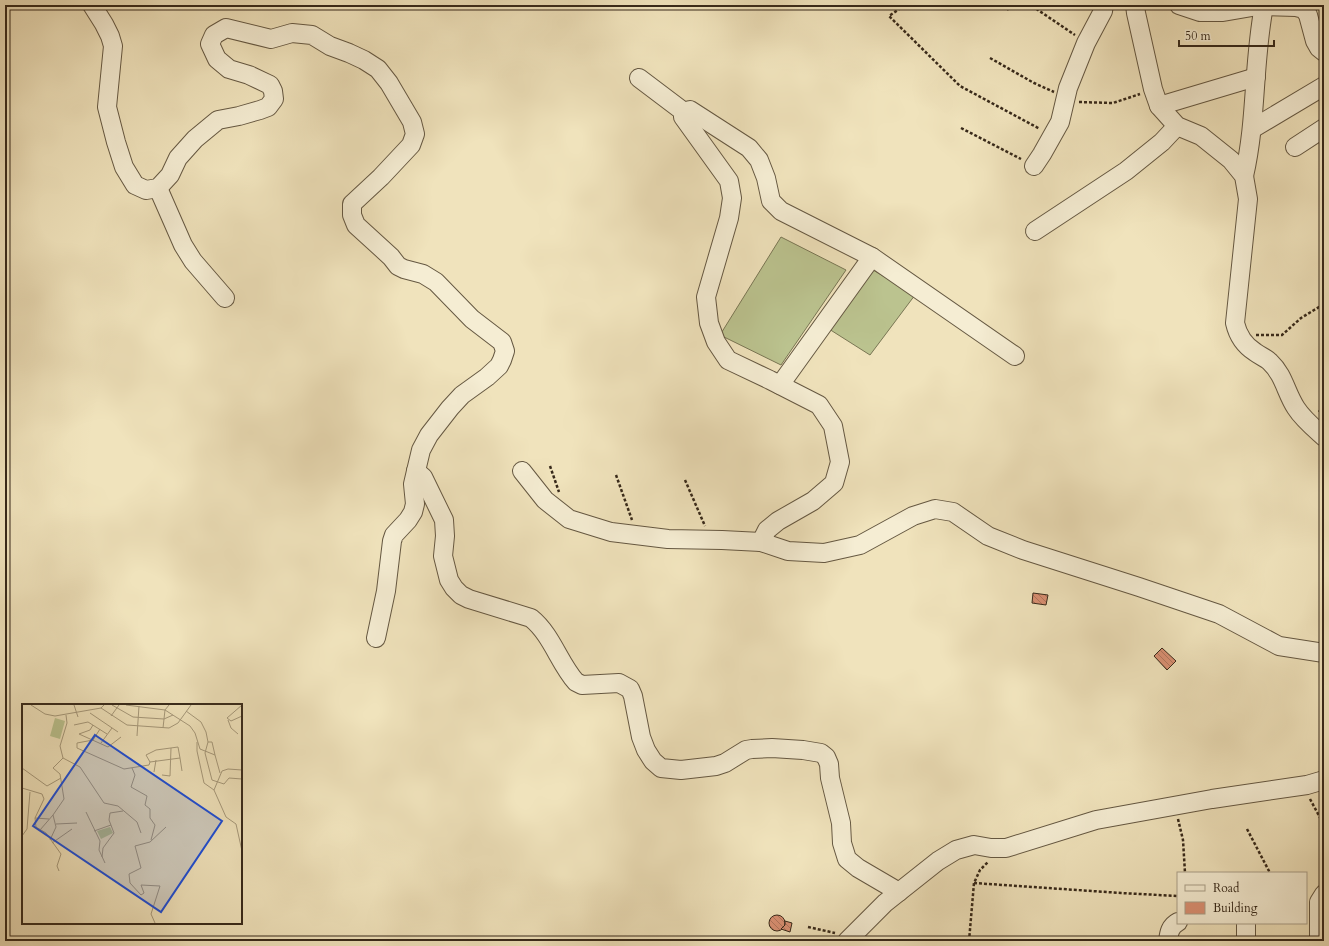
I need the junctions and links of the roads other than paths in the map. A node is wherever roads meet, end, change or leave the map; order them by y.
1 (92, 5) edge
2 (1104, 5) edge
3 (1135, 5) edge
4 (1179, 5) edge
5 (1264, 6) junction
6 (1324, 52) edge
7 (1256, 77) junction
8 (639, 78) dead end
9 (1324, 86) edge
10 (1156, 98) junction
11 (684, 112) junction
12 (1177, 126) junction
13 (1324, 128) edge
14 (1252, 129) junction
15 (1295, 147) dead end
16 (1034, 166) road end
17 (1244, 176) junction
18 (158, 188) junction
19 (1034, 231) dead end
20 (872, 257) junction
21 (225, 298) dead end
22 (1015, 356) dead end
23 (780, 385) junction
24 (1324, 436) edge
25 (416, 471) junction
26 (522, 471) dead end
27 (761, 542) junction
28 (376, 638) dead end
29 (1324, 653) edge
30 (1324, 780) edge
31 (899, 892) junction
32 (1318, 900) edge
33 (1177, 922) edge
34 (1246, 924) edge
35 (849, 939) edge
36 (1168, 941) edge
37 (1246, 941) edge
38 (1319, 941) edge

1 - 18 street
2 - 16 street
3 - 10 street
4 - 5 street
5 - 6 street
5 - 7 street
7 - 10 street
7 - 14 street
8 - 11 street
9 - 14 street
10 - 12 street
11 - 20 street
11 - 23 street
12 - 17 street
12 - 19 street
13 - 15 street
14 - 17 street
17 - 24 street
18 - 21 street
18 - 25 street
20 - 22 street
20 - 23 street
23 - 27 street
25 - 28 street
25 - 31 street
26 - 27 street
27 - 29 street
30 - 31 street
31 - 35 street
32 - 38 street
33 - 36 street
34 - 37 street

